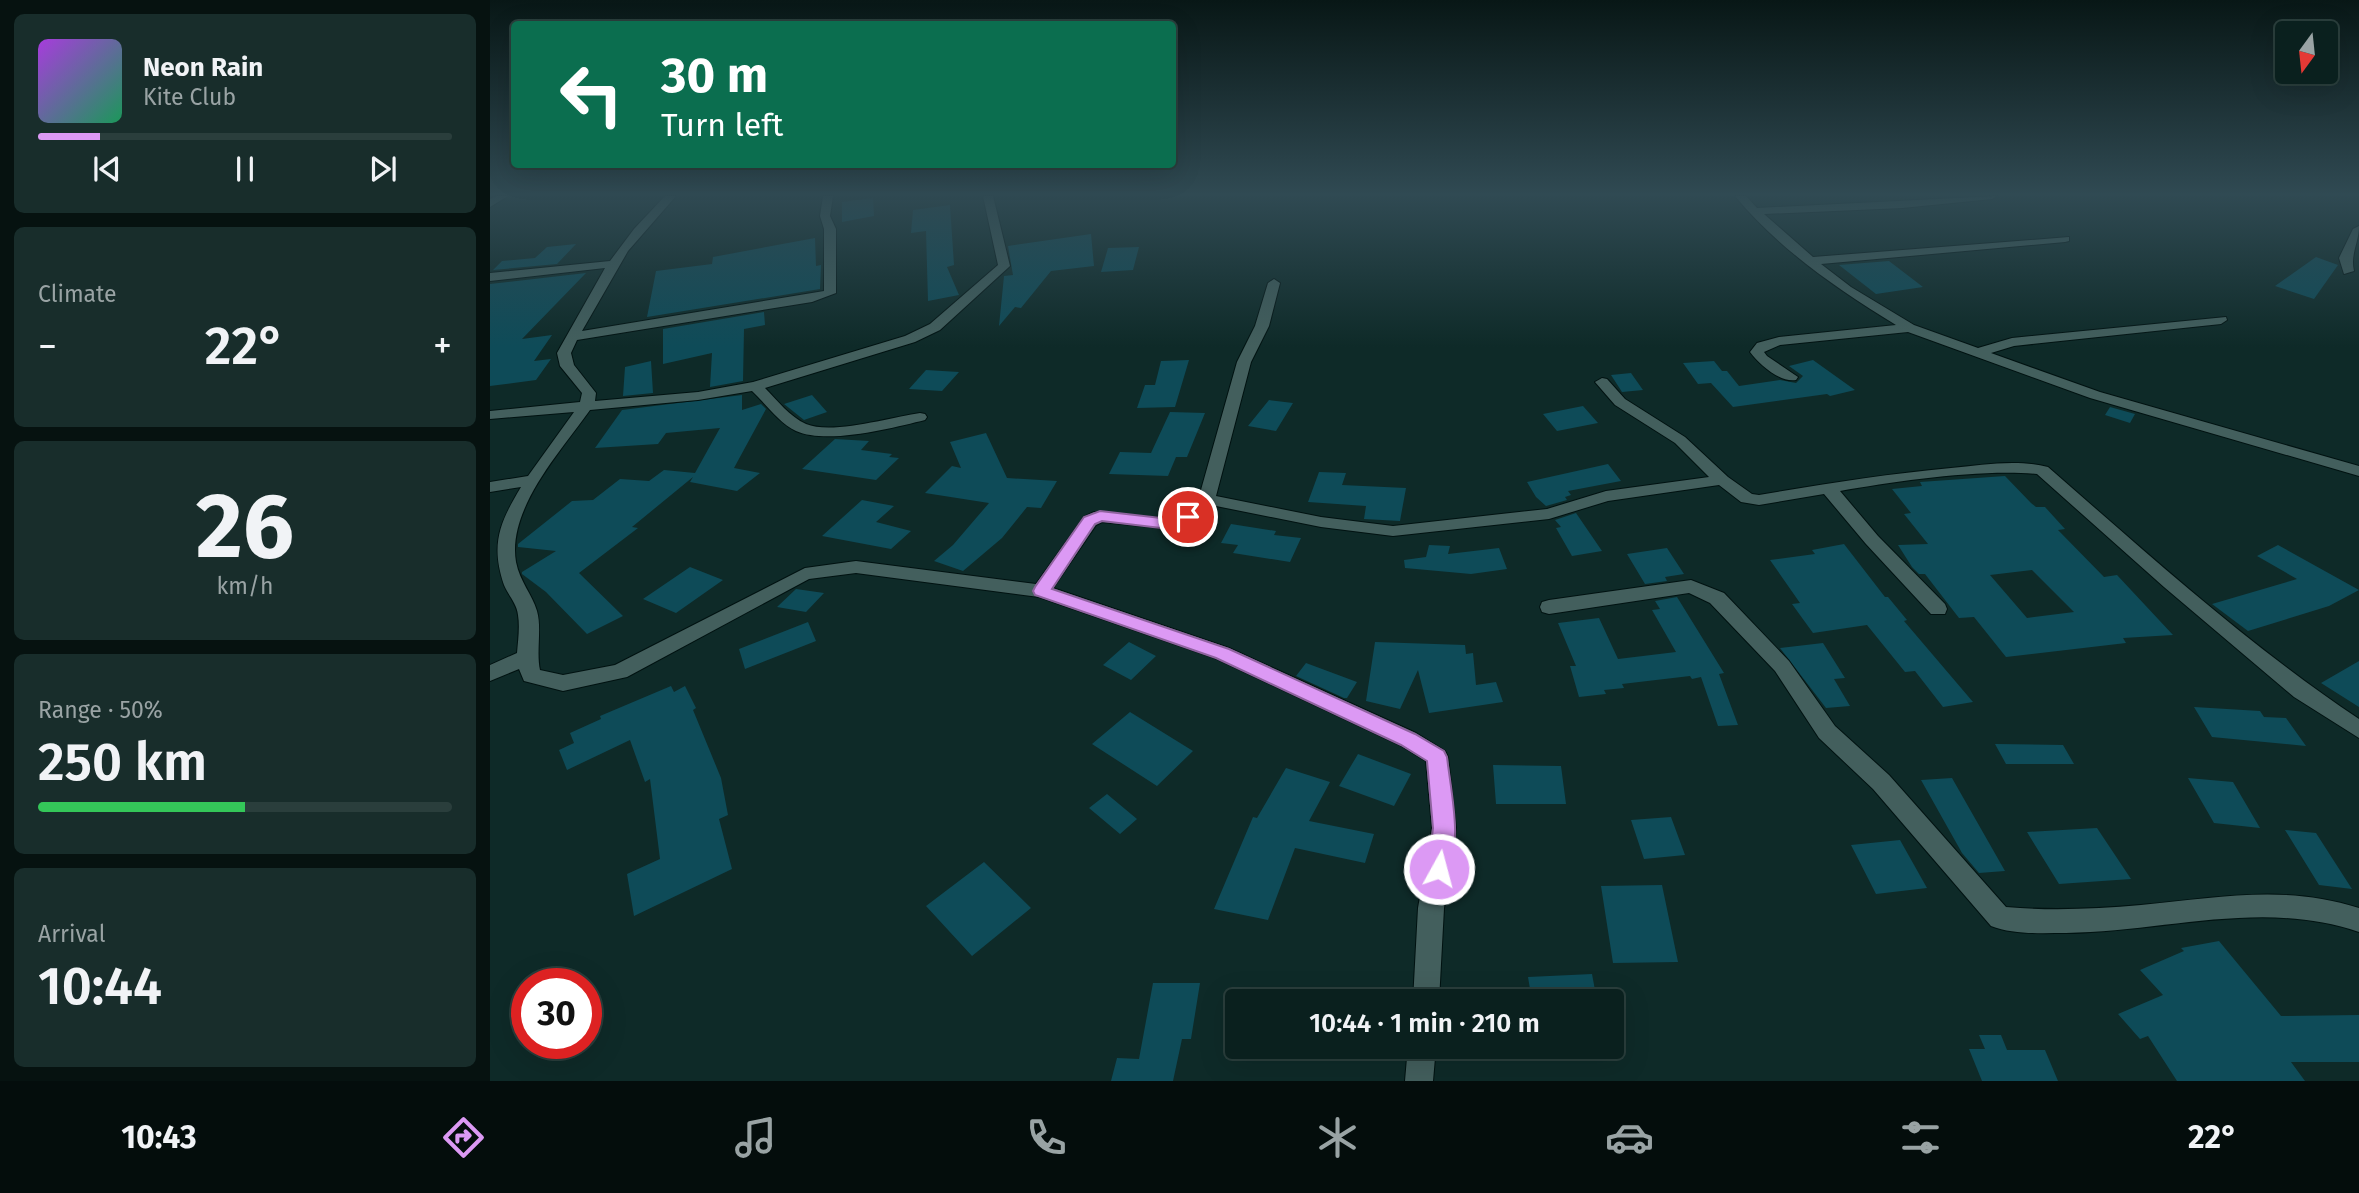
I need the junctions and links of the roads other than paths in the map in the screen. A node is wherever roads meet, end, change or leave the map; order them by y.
1 (624, 246) edge
2 (830, 246) edge
3 (1000, 246) edge
4 (1793, 246) edge
5 (1979, 246) edge
6 (2351, 246) edge
7 (1811, 261) junction
8 (611, 264) junction
9 (2348, 271) dead end
10 (490, 277) edge
11 (1274, 283) dead end
12 (2221, 320) dead end
13 (1909, 328) junction
14 (572, 337) junction
15 (1977, 353) junction
16 (1791, 377) dead end
17 (1602, 382) dead end
18 (755, 386) junction
19 (587, 404) junction
20 (490, 415) edge
21 (920, 417) dead end
22 (2359, 471) edge
23 (533, 480) junction
24 (1721, 480) junction
25 (490, 487) edge
26 (1828, 488) junction
27 (1207, 499) junction
28 (1041, 591) junction
29 (1549, 607) dead end
30 (1938, 608) dead end
31 (527, 657) junction
32 (490, 673) edge
33 (2359, 730) edge
34 (2359, 920) edge
35 (1427, 989) edge
36 (1421, 1059) edge
37 (1419, 1081) edge

1 - 8 street
2 - 14 street
3 - 18 street
4 - 7 street
5 - 7 street
6 - 9 street
7 - 13 street
8 - 10 street
8 - 14 street
11 - 27 street
12 - 15 street
13 - 15 street
13 - 16 street
14 - 19 street
15 - 22 street
17 - 24 street
18 - 19 street
18 - 21 street
19 - 20 street
19 - 23 street
23 - 25 street
23 - 31 street
24 - 26 street
24 - 27 street
26 - 30 street
26 - 33 street
27 - 28 street
28 - 31 street
28 - 35 street
29 - 34 street
31 - 32 street
36 - 37 street

